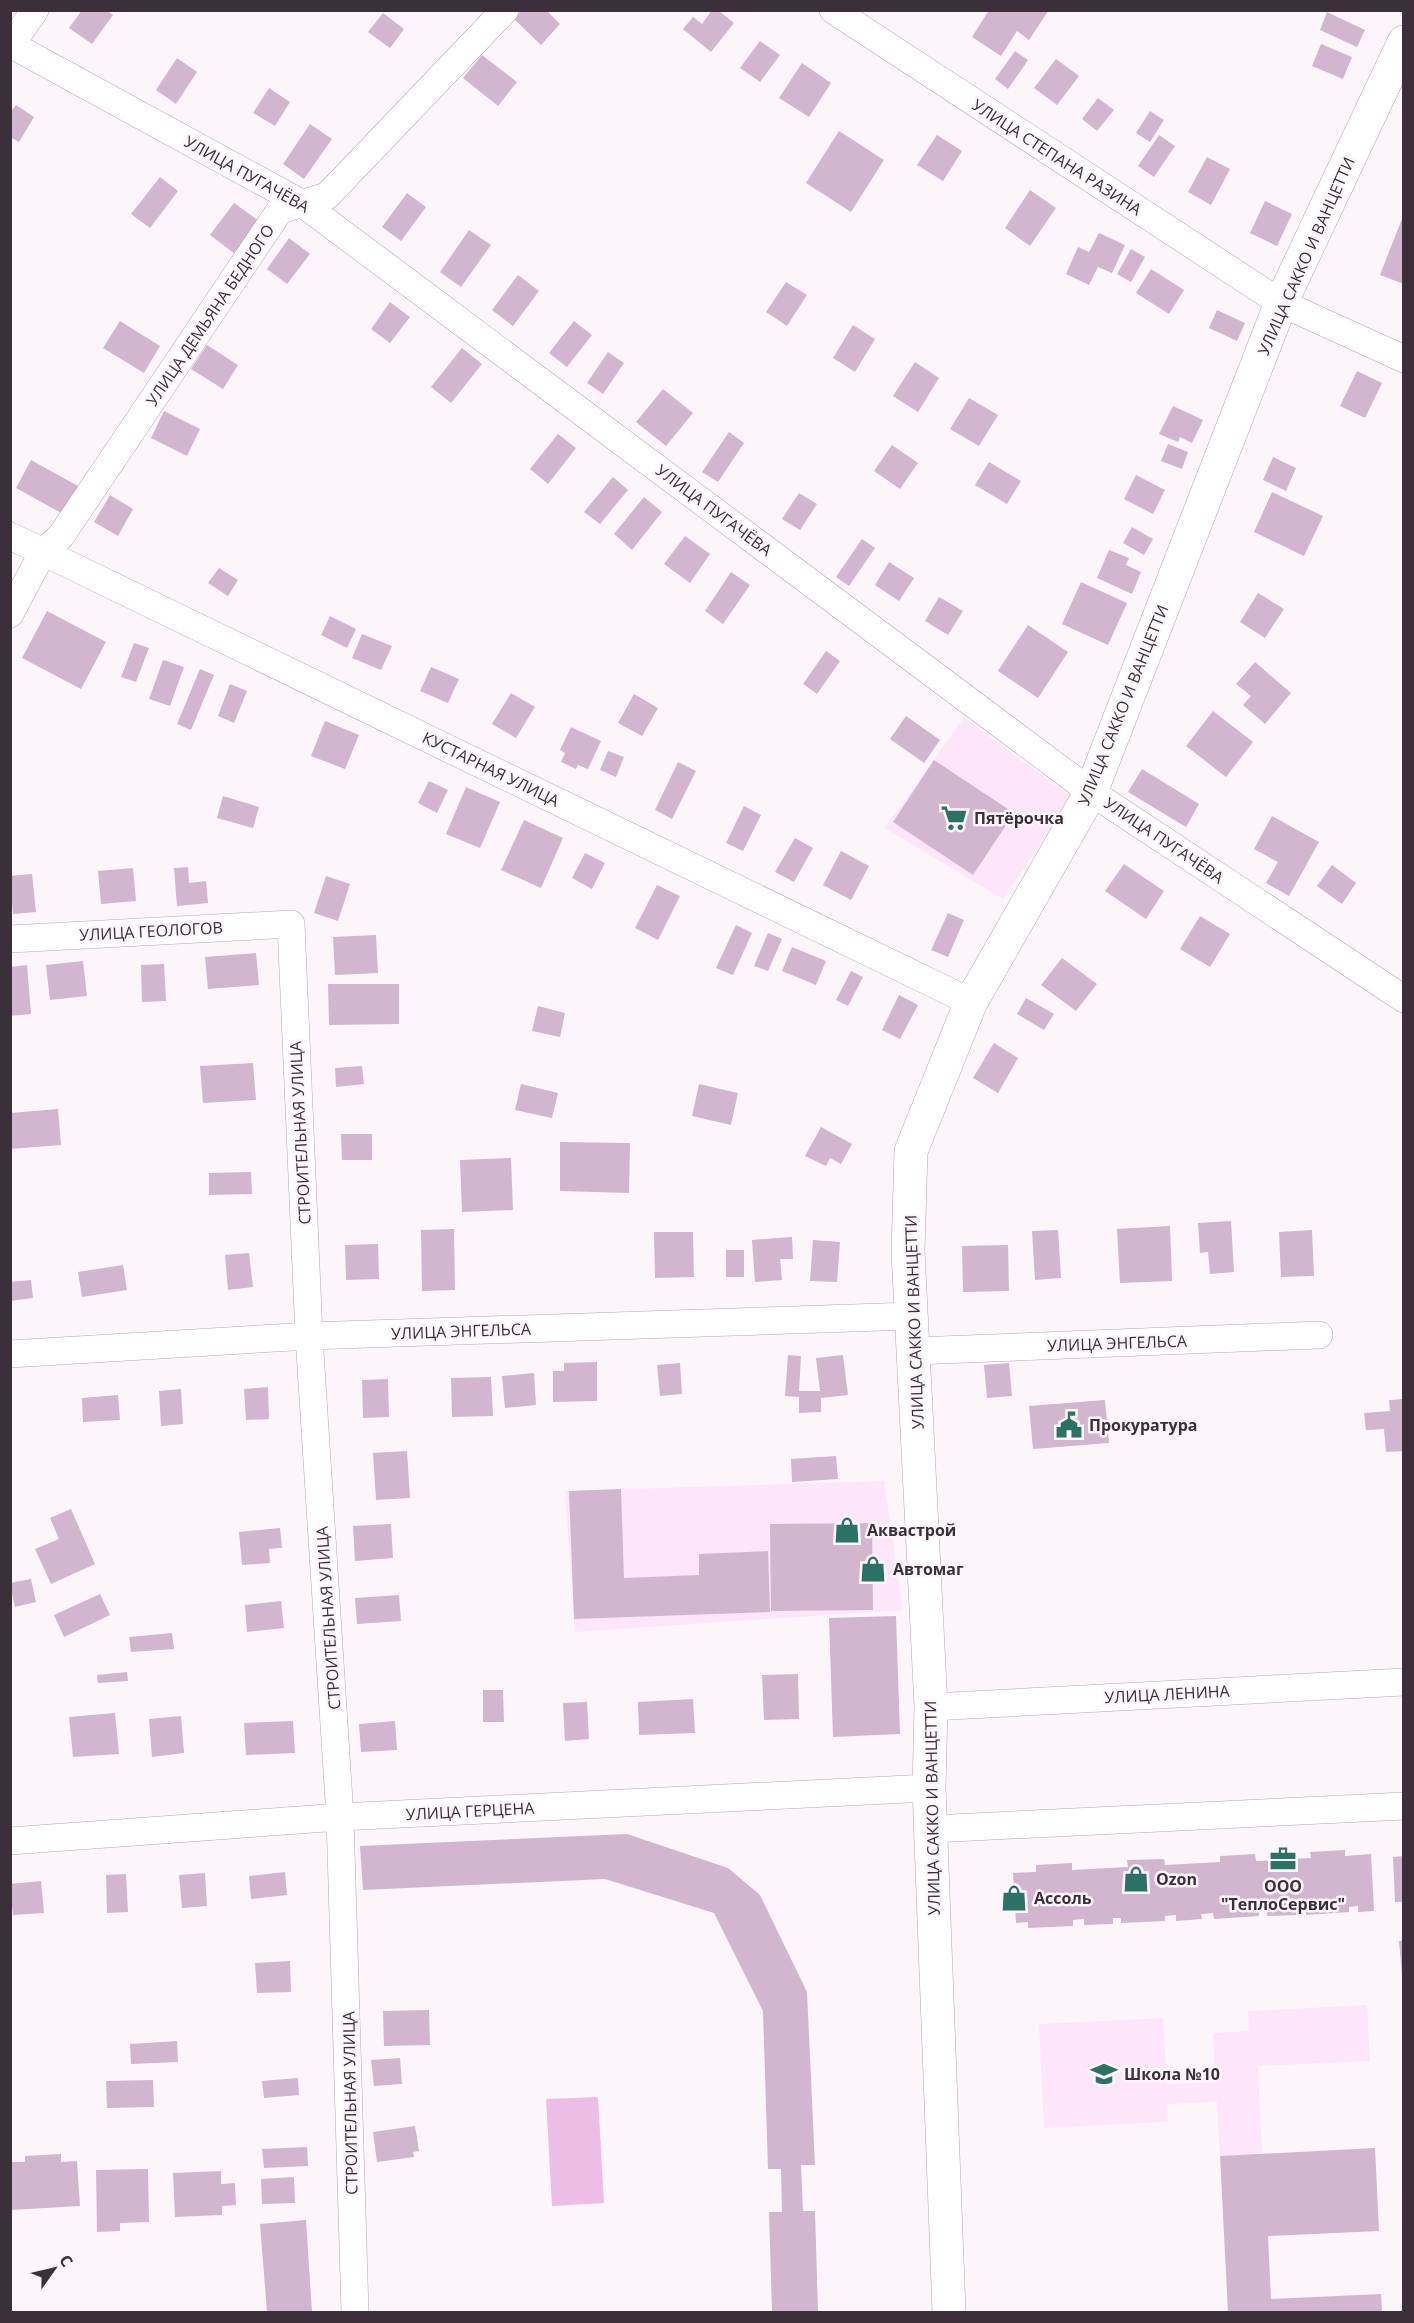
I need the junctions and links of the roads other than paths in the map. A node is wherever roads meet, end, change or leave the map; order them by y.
1 (35, 10) edge
2 (505, 10) edge
3 (833, 10) edge
4 (1404, 42) edge
5 (11, 45) edge
6 (303, 204) junction
7 (1281, 303) junction
8 (1404, 359) edge
9 (10, 536) edge
10 (43, 552) junction
11 (10, 614) edge
12 (1091, 792) junction
13 (291, 924) joint
14 (10, 939) edge
15 (1404, 999) edge
16 (971, 1002) junction
17 (912, 1316) junction
18 (1319, 1335) dead end
19 (309, 1336) junction
20 (915, 1352) junction
21 (10, 1354) edge
22 (1404, 1682) edge
23 (931, 1707) junction
24 (929, 1788) junction
25 (1404, 1806) edge
26 (340, 1817) junction
27 (931, 1829) junction
28 (10, 1841) edge
29 (355, 2313) edge
30 (949, 2313) edge

1 - 5 street
2 - 6 street, УЛИЦА ДЕМЬЯНА БЕДНОГО
3 - 7 street, УЛИЦА СТЕПАНА РАЗИНА
4 - 7 street, УЛИЦА САККО И ВАНЦЕТТИ
5 - 6 street, УЛИЦА ПУГАЧЁВА
6 - 10 street, УЛИЦА ДЕМЬЯНА БЕДНОГО
6 - 12 street, УЛИЦА ПУГАЧЁВА
7 - 8 street, УЛИЦА СТЕПАНА РАЗИНА
7 - 12 street, УЛИЦА САККО И ВАНЦЕТТИ
9 - 10 street, КУСТАРНАЯ УЛИЦА
10 - 11 street, УЛИЦА ДЕМЬЯНА БЕДНОГО
10 - 16 street, КУСТАРНАЯ УЛИЦА
12 - 15 street, УЛИЦА ПУГАЧЁВА
12 - 16 street, УЛИЦА САККО И ВАНЦЕТТИ
13 - 14 street, УЛИЦА ГЕОЛОГОВ
13 - 19 street, СТРОИТЕЛЬНАЯ УЛИЦА
16 - 17 street, УЛИЦА САККО И ВАНЦЕТТИ
17 - 19 street, УЛИЦА ЭНГЕЛЬСА
17 - 20 street, УЛИЦА САККО И ВАНЦЕТТИ
18 - 20 street, УЛИЦА ЭНГЕЛЬСА
19 - 21 street, УЛИЦА ЭНГЕЛЬСА
19 - 26 street, СТРОИТЕЛЬНАЯ УЛИЦА
20 - 23 street, УЛИЦА САККО И ВАНЦЕТТИ
22 - 23 street, УЛИЦА ЛЕНИНА
23 - 24 street, УЛИЦА САККО И ВАНЦЕТТИ
24 - 26 street, УЛИЦА ГЕРЦЕНА
24 - 27 street, УЛИЦА САККО И ВАНЦЕТТИ
25 - 27 street
26 - 28 street, УЛИЦА ГЕРЦЕНА
26 - 29 street, СТРОИТЕЛЬНАЯ УЛИЦА
27 - 30 street, УЛИЦА САККО И ВАНЦЕТТИ

